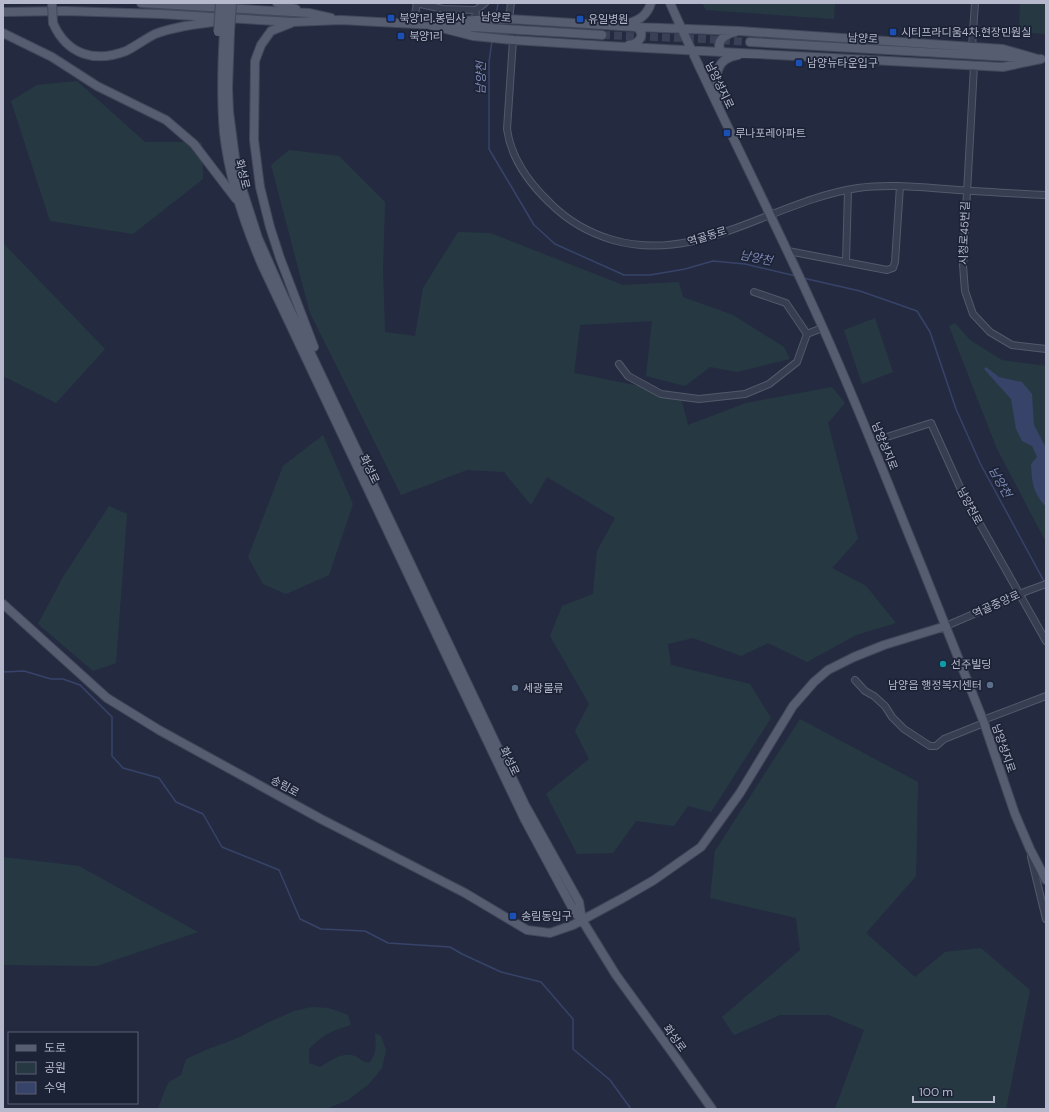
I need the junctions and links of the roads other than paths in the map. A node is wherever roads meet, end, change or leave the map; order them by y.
1 (52, 3) edge
2 (141, 3) edge
3 (145, 3) edge
4 (200, 3) edge
5 (225, 3) edge
6 (232, 3) edge
7 (277, 3) edge
8 (417, 3) edge
9 (485, 3) edge
10 (511, 3) edge
11 (651, 3) edge
12 (670, 3) edge
13 (975, 3) edge
14 (217, 5) edge
15 (435, 5) edge
16 (476, 10) junction
17 (3, 12) edge
18 (309, 13) junction
19 (244, 19) junction
20 (508, 19) junction
21 (341, 20) junction
22 (293, 22) junction
23 (480, 22) junction
24 (413, 24) junction
25 (430, 25) junction
26 (615, 26) junction
27 (636, 27) junction
28 (682, 29) junction
29 (739, 31) junction
30 (224, 32) junction
31 (3, 33) edge
32 (602, 35) tunnel mouth
33 (510, 39) junction
34 (750, 42) tunnel mouth
35 (608, 46) junction
36 (972, 47) junction
37 (691, 50) junction
38 (722, 52) junction
39 (746, 54) junction
40 (1043, 60) edge
41 (974, 66) junction
42 (719, 106) junction
43 (900, 186) junction
44 (848, 190) junction
45 (966, 191) junction
46 (1046, 195) edge
47 (239, 202) junction
48 (770, 215) junction
49 (788, 251) junction
50 (846, 262) junction
51 (754, 292) dead end
52 (822, 328) junction
53 (807, 334) junction
54 (1046, 349) edge
55 (619, 364) dead end
56 (350, 435) junction
57 (871, 442) junction
58 (1046, 584) edge
59 (1020, 594) junction
60 (3, 604) edge
61 (946, 626) junction
62 (1046, 641) edge
63 (855, 680) dead end
64 (1046, 696) edge
65 (983, 722) junction
66 (1030, 849) junction
67 (1046, 880) edge
68 (1046, 919) edge
69 (582, 920) junction
70 (712, 1109) edge

1 - 19 main road, bridge
2 - 3 main road, 남양로
3 - 14 main road, 남양로
4 - 14 main road
5 - 30 main road, 화성로, bridge
6 - 30 main road, 화성로, bridge
7 - 18 main road
8 - 15 street
8 - 24 street
9 - 16 street
10 - 20 street
11 - 26 main road
12 - 28 main road, 남양성지로
13 - 36 street
14 - 18 main road, 남양로
14 - 30 main road, bridge
15 - 16 street
16 - 23 street
17 - 19 main road, 남양로
18 - 21 main road, 남양로
19 - 22 main road, 남양로
20 - 23 main road
20 - 26 main road
21 - 22 main road, 남양로
21 - 24 main road, 남양로
22 - 56 main road
23 - 25 main road, 남양로
23 - 32 main road, 남양로
24 - 25 main road, 남양로
25 - 33 main road
26 - 27 main road
27 - 28 main road
27 - 35 main road
28 - 29 main road
28 - 37 main road, 남양성지로
29 - 36 main road
29 - 38 main road
30 - 47 main road, 화성로
30 - 56 main road, 화성로
31 - 47 main road
33 - 35 main road
33 - 48 street, 역골동로
34 - 40 main road, 남양로
35 - 37 main road
36 - 40 main road
37 - 38 main road
37 - 42 main road, 남양성지로
38 - 39 main road
39 - 41 main road
39 - 42 main road
40 - 41 main road
41 - 45 street, 시청로45번길
42 - 48 main road, 남양성지로
43 - 44 street, 역골동로
43 - 45 street, 역골동로
43 - 50 street
44 - 48 street, 역골동로
44 - 50 street
45 - 46 street, 역골동로
45 - 54 street, 시청로45번길
47 - 69 main road, 화성로
48 - 49 main road, 남양성지로
49 - 50 street
49 - 52 main road, 남양성지로
51 - 53 street
52 - 53 street
52 - 57 main road, 남양성지로
53 - 55 street
56 - 69 main road, 화성로
57 - 59 street, 남양천로
57 - 61 main road, 남양성지로
58 - 59 street, 역골중앙로
59 - 61 street, 역골중앙로
59 - 62 street, 남양천로
60 - 69 main road, 송림로
61 - 65 main road, 남양성지로
61 - 69 main road, 송림로
63 - 65 street
64 - 65 street
65 - 66 main road, 남양성지로
66 - 67 main road, 남양성지로
66 - 68 street
69 - 70 main road, 화성로

